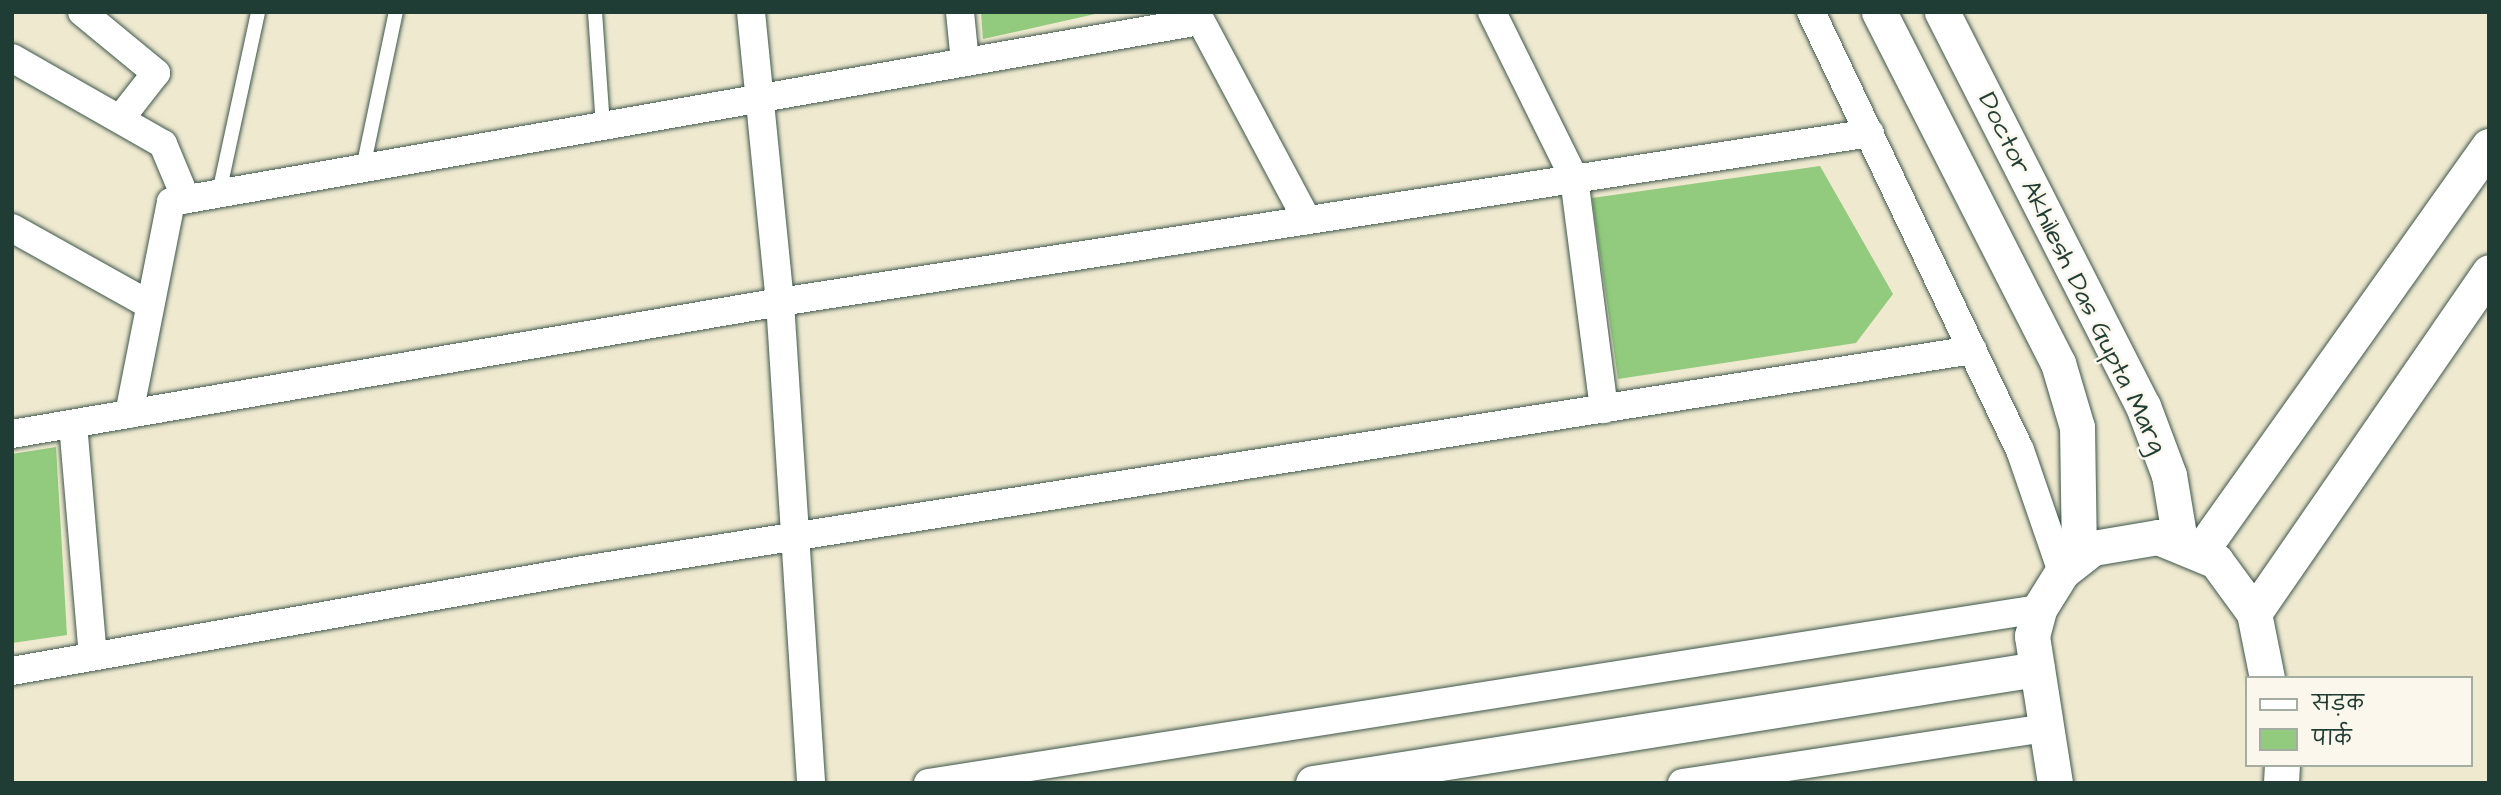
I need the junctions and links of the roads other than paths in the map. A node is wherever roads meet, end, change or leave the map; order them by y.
1 (82, 12) edge
2 (258, 12) edge
3 (396, 12) edge
4 (595, 12) edge
5 (751, 12) edge
6 (960, 12) edge
7 (1492, 12) edge
8 (1811, 12) edge
9 (1879, 12) edge
10 (1942, 12) edge
11 (1198, 16) edge
12 (12, 58) edge
13 (965, 62) junction
14 (758, 98) junction
15 (120, 119) junction
16 (603, 126) junction
17 (1870, 133) junction
18 (2489, 146) edge
19 (363, 168) junction
20 (1574, 178) junction
21 (219, 193) junction
22 (186, 199) junction
23 (1307, 220) junction
24 (12, 228) edge
25 (2489, 272) edge
26 (780, 302) junction
27 (150, 305) junction
28 (1973, 350) junction
29 (1604, 409) junction
30 (129, 414) junction
31 (73, 424) junction
32 (12, 434) edge
33 (795, 537) junction
34 (2190, 547) junction
35 (2071, 564) junction
36 (2039, 609) junction
37 (2254, 612) junction
38 (93, 656) junction
39 (2037, 669) junction
40 (12, 671) edge
41 (2267, 676) edge
42 (2046, 728) junction
43 (811, 783) edge
44 (928, 783) edge
45 (1313, 783) edge
46 (1682, 783) edge
47 (2055, 783) edge

1 - 15 street
2 - 21 lane
3 - 19 lane
4 - 16 lane
5 - 14 street
6 - 13 street
7 - 20 street
8 - 17 street
9 - 35 street, Doctor Akhilesh Das Gupta Marg
10 - 34 street, Doctor Akhilesh Das Gupta Marg
11 - 13 street
11 - 23 street
12 - 15 street
13 - 14 street
14 - 16 street
14 - 26 street
15 - 22 street
16 - 19 street
17 - 20 street
17 - 28 street
18 - 34 street
19 - 21 street
20 - 23 street
20 - 29 street
21 - 22 street
22 - 27 street
23 - 26 street
24 - 27 street
25 - 37 street
26 - 30 street
26 - 33 street
27 - 30 street
28 - 29 street
28 - 35 street
29 - 33 street
30 - 31 street
31 - 32 street
31 - 38 street
33 - 38 street
33 - 43 street
34 - 35 street
34 - 37 street
35 - 36 street
36 - 39 street
36 - 44 street
37 - 41 street
38 - 40 street
39 - 42 street
39 - 45 street
42 - 46 street
42 - 47 street

